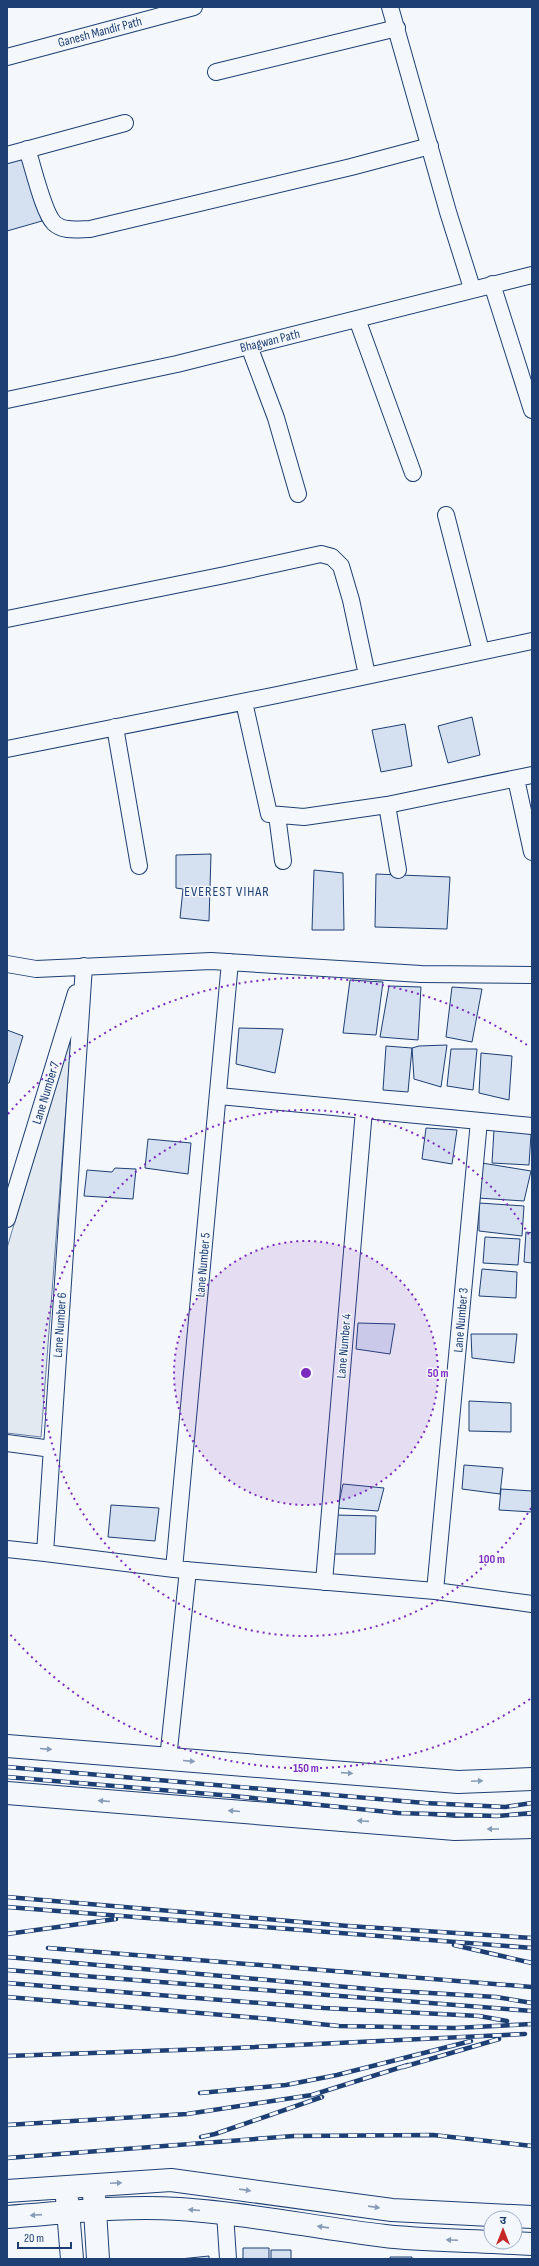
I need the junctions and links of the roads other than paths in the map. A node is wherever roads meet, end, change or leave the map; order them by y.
1 (194, 7) edge
2 (390, 7) edge
3 (397, 28) junction
4 (7, 57) edge
5 (216, 72) dead end
6 (125, 123) dead end
7 (430, 146) junction
8 (27, 149) junction
9 (7, 155) edge
10 (532, 275) edge
11 (492, 284) junction
12 (472, 288) junction
13 (357, 319) junction
14 (248, 346) junction
15 (7, 400) edge
16 (532, 410) edge
17 (413, 473) dead end
18 (298, 494) dead end
19 (446, 515) dead end
20 (7, 619) edge
21 (532, 641) edge
22 (481, 651) junction
23 (367, 676) junction
24 (244, 702) junction
25 (115, 727) junction
26 (7, 749) edge
27 (532, 775) edge
28 (516, 779) junction
29 (387, 805) junction
30 (276, 815) junction
31 (532, 852) edge
32 (283, 861) dead end
33 (139, 866) dead end
34 (398, 870) dead end
35 (230, 962) junction
36 (7, 964) edge
37 (84, 966) junction
38 (532, 975) edge
39 (219, 1096) junction
40 (364, 1110) junction
41 (479, 1121) junction
42 (532, 1126) edge
43 (7, 1218) edge
44 (7, 1443) edge
45 (52, 1449) junction
46 (7, 1549) edge
47 (45, 1553) junction
48 (181, 1569) junction
49 (324, 1582) junction
50 (435, 1591) junction
51 (532, 1604) edge
52 (7, 1746) edge
53 (168, 1759) junction
54 (532, 1779) edge
55 (7, 1794) edge
56 (532, 1826) edge
57 (93, 2184) junction
58 (66, 2186) junction
59 (7, 2190) edge
60 (95, 2208) junction
61 (68, 2212) junction
62 (225, 2212) junction
63 (7, 2217) edge
64 (532, 2217) edge
65 (483, 2241) edge
66 (72, 2259) edge
67 (98, 2259) edge
68 (228, 2259) edge

1 - 4 street, Ganesh Mandir Path
2 - 3 street
3 - 5 street
3 - 7 street
6 - 8 street
7 - 8 street
7 - 12 street
8 - 9 street
10 - 11 street, Bhagwan Path
11 - 12 street, Bhagwan Path
11 - 16 street
12 - 13 street, Bhagwan Path
13 - 14 street, Bhagwan Path
13 - 17 street
14 - 15 street, Bhagwan Path
14 - 18 street
19 - 22 street
20 - 23 street
21 - 22 street
22 - 23 street
23 - 24 street
24 - 25 street
24 - 30 street
25 - 26 street
25 - 33 street
27 - 28 street
28 - 29 street
28 - 31 street
29 - 30 street
29 - 34 street
30 - 32 street
35 - 37 street
35 - 38 street
35 - 39 street, Lane Number 5
36 - 37 street
37 - 43 street, Lane Number 7
37 - 45 street, Lane Number 6
39 - 40 street
39 - 48 street, Lane Number 5
40 - 41 street
40 - 49 street, Lane Number 4
41 - 42 street
41 - 50 street, Lane Number 3
44 - 45 street
45 - 47 street, Lane Number 6
46 - 47 street
47 - 48 street
48 - 49 street
48 - 53 street, Lane Number 5
49 - 50 street
50 - 51 street
52 -> 53 street
53 -> 54 street
56 -> 55 street
57 - 58 street
57 - 60 street
57 -> 64 street
58 - 59 street
58 - 61 street
60 - 61 street
62 -> 60 street
60 - 67 street
61 -> 63 street
61 - 66 street
65 -> 62 street
62 - 68 street

